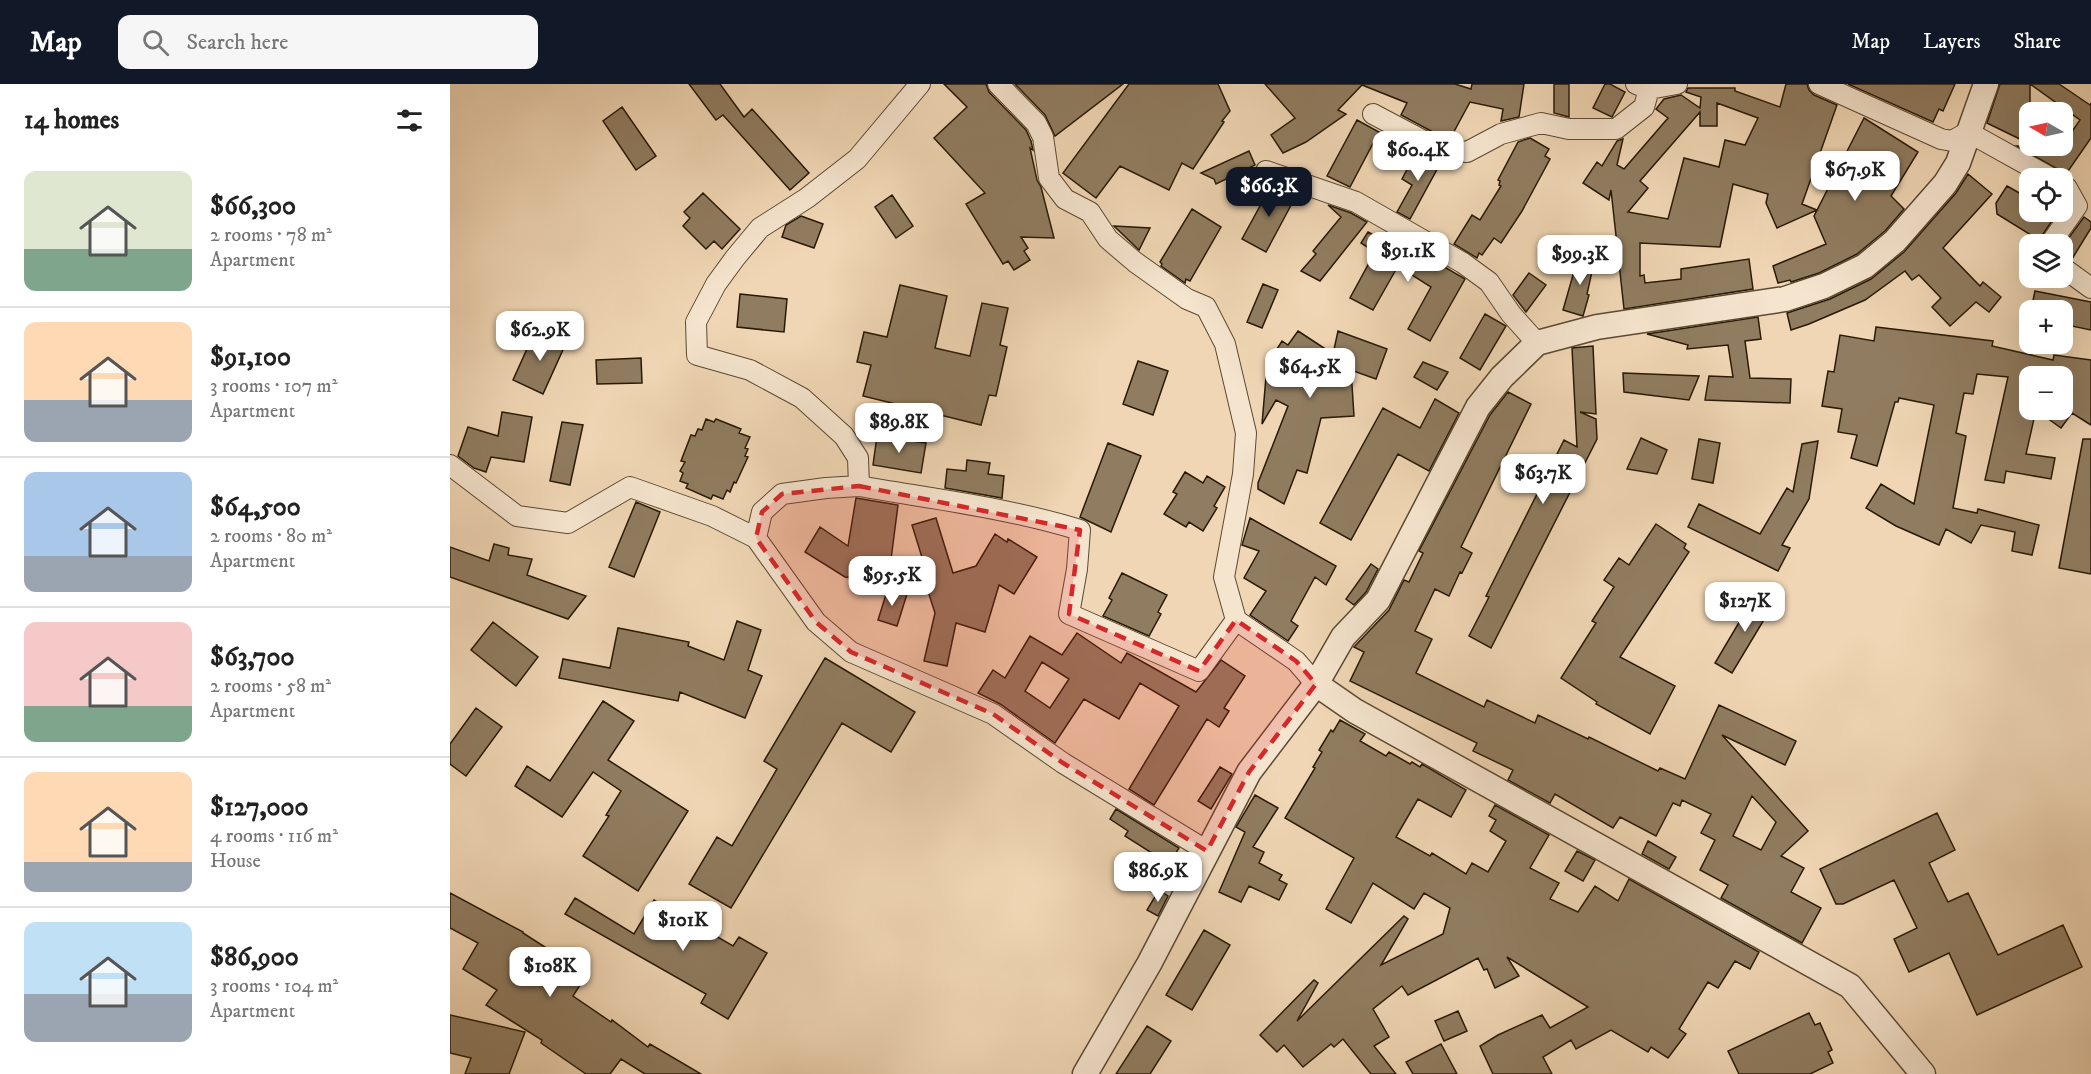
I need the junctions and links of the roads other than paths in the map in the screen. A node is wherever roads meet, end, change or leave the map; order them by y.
1 (920, 84) edge
2 (998, 84) edge
3 (1677, 84) edge
4 (1819, 84) edge
5 (1986, 84) edge
6 (1643, 87) edge
7 (1373, 114) dead end
8 (1968, 132) junction
9 (2033, 168) edge
10 (1266, 171) dead end
11 (2073, 199) edge
12 (2073, 212) edge
13 (2073, 275) edge
14 (2091, 288) edge
15 (1537, 343) junction
16 (450, 465) edge
17 (859, 486) junction
18 (756, 538) junction
19 (1236, 620) junction
20 (1316, 684) junction
21 (1208, 851) junction
22 (1085, 1074) edge
23 (1923, 1074) edge

1 - 17 street
2 - 19 street
3 - 6 street
4 - 8 street
5 - 8 street
6 - 7 street
8 - 9 street
8 - 15 street
10 - 15 street
11 - 12 street
13 - 14 street
15 - 20 street
16 - 18 street
17 - 18 street
17 - 19 street
18 - 21 street
19 - 20 street
20 - 21 street
20 - 23 street
21 - 22 street

